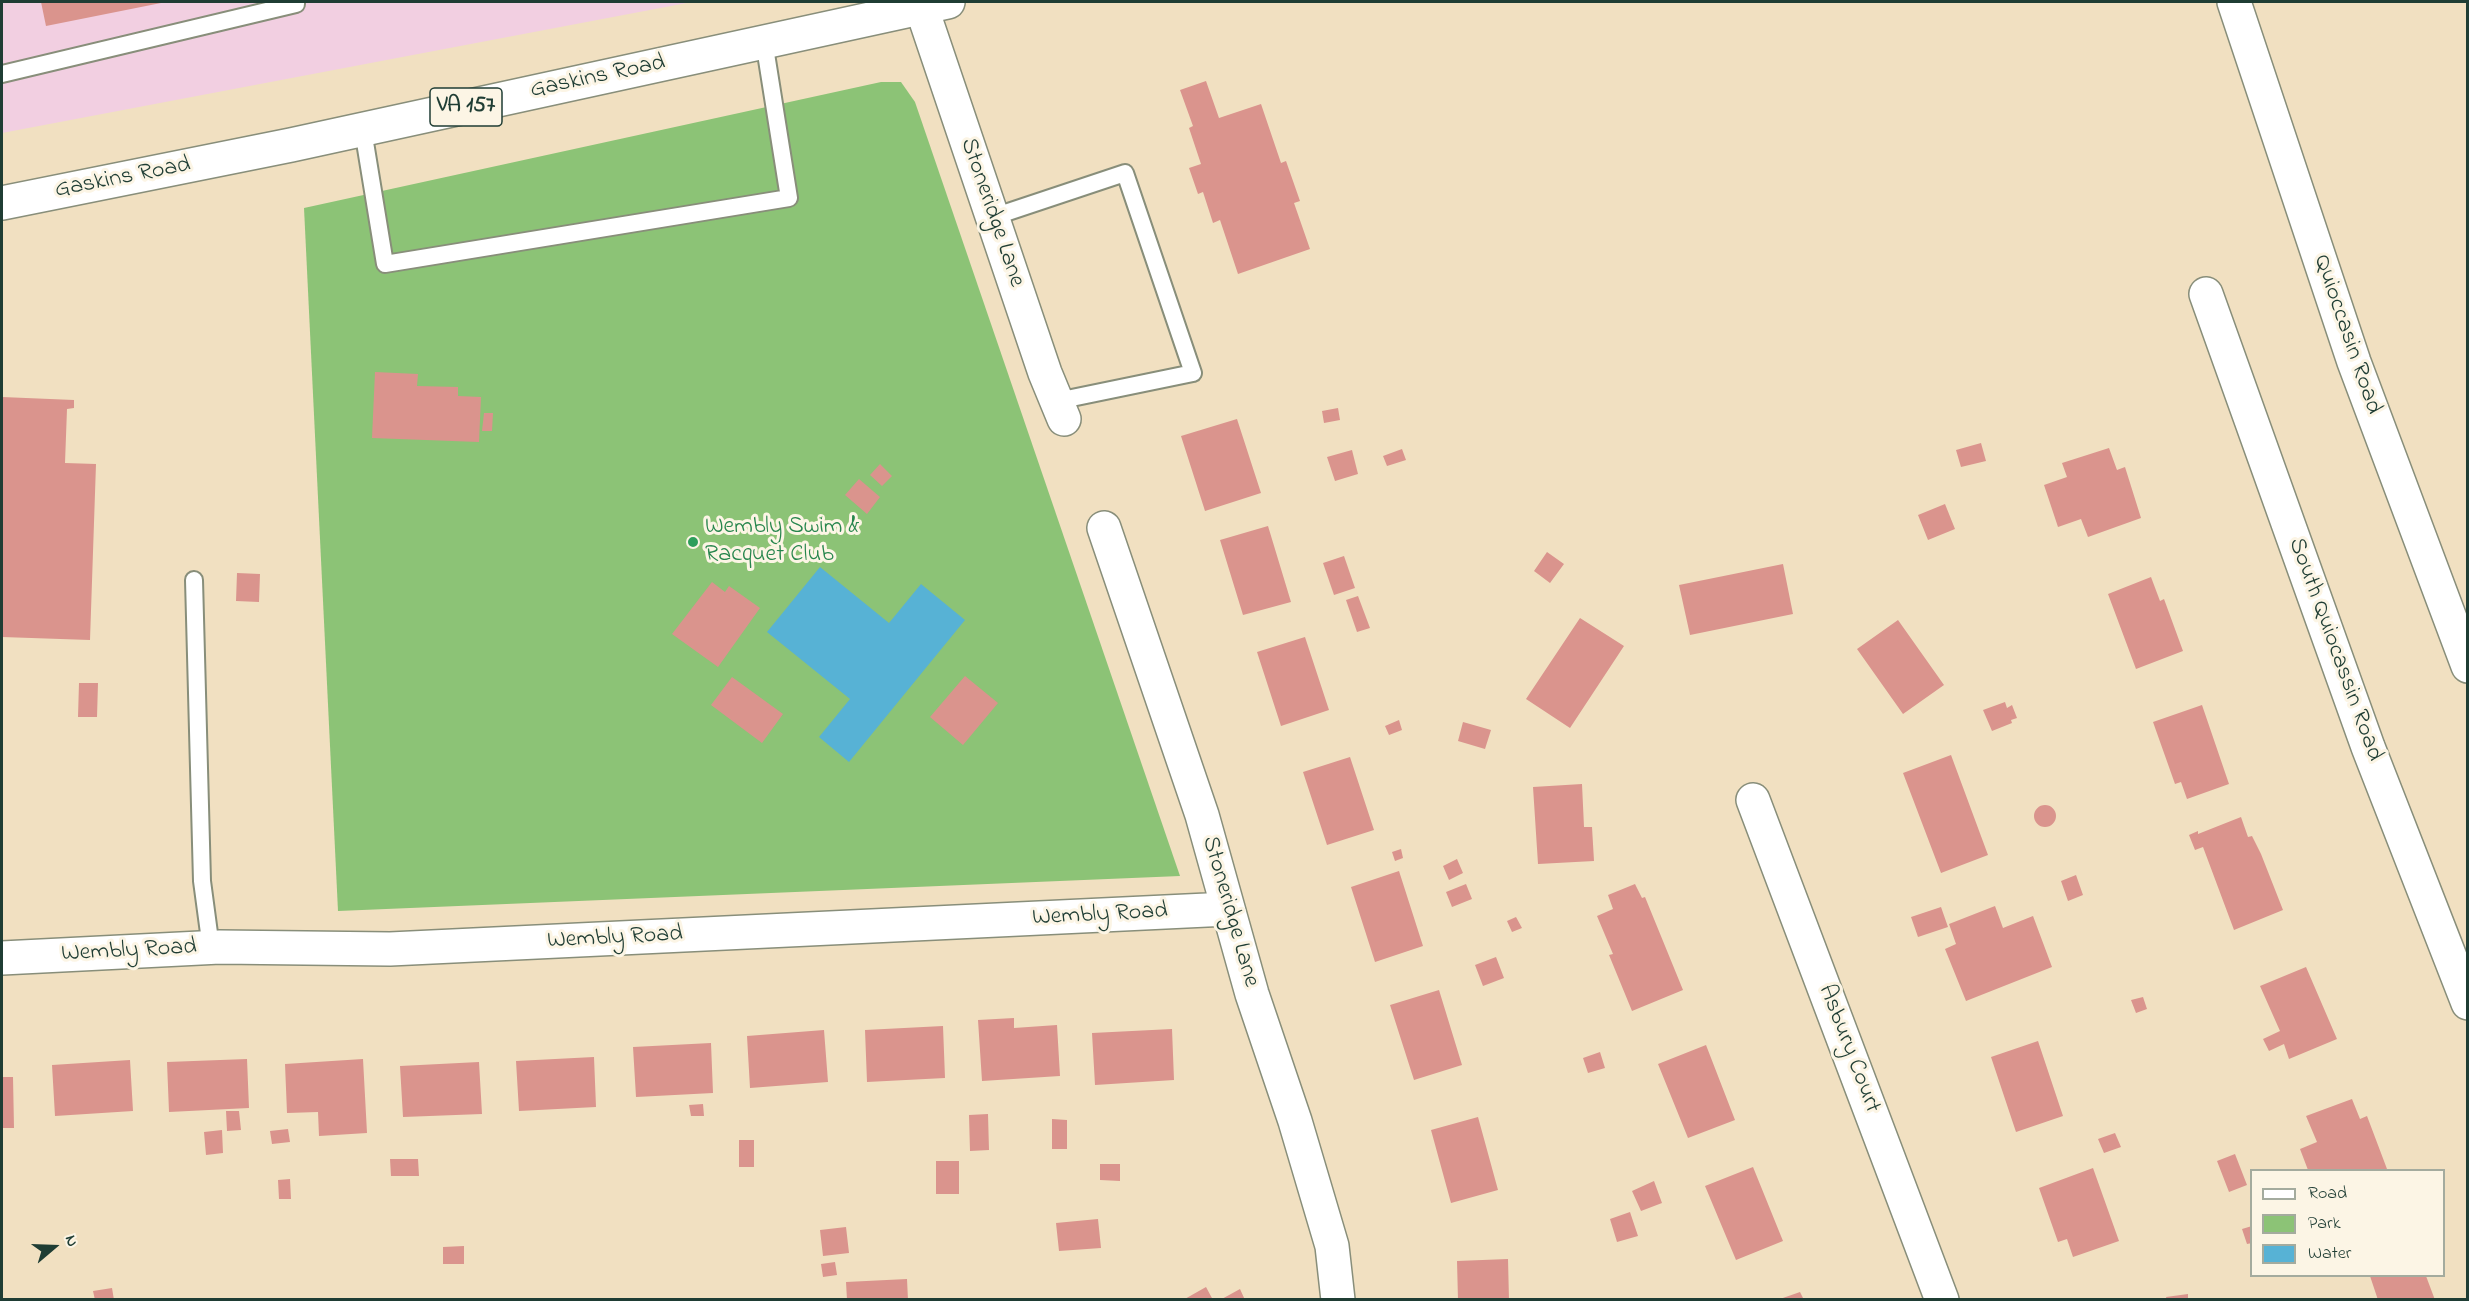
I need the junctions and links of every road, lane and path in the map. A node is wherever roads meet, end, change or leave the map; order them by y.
1 (296, 2) edge
2 (2234, 2) edge
3 (927, 3) edge
4 (764, 41) junction
5 (2, 74) edge
6 (363, 130) junction
7 (2, 203) edge
8 (993, 217) junction
9 (2206, 294) dead end
10 (1060, 410) joint
11 (1104, 528) dead end
12 (194, 580) dead end
13 (2468, 666) edge
14 (1753, 800) dead end
15 (1228, 909) junction
16 (211, 948) junction
17 (2, 958) edge
18 (2468, 1004) edge
19 (1338, 1299) edge
20 (1942, 1299) edge

1 - 5 lane
2 - 13 street, Quioccasin Road
3 - 4 street, Gaskins Road / VA 157
3 - 8 street, Stoneridge Lane
4 - 6 street, Gaskins Road / VA 157
4 - 6 lane
6 - 7 street, Gaskins Road / VA 157
8 - 10 street, Stoneridge Lane
8 - 10 lane
9 - 18 street, South Quiocassin Road
11 - 15 street, Stoneridge Lane
12 - 16 lane
14 - 20 street, Asbury Court
15 - 16 street, Wembly Road
15 - 19 street, Stoneridge Lane
16 - 17 street, Wembly Road

